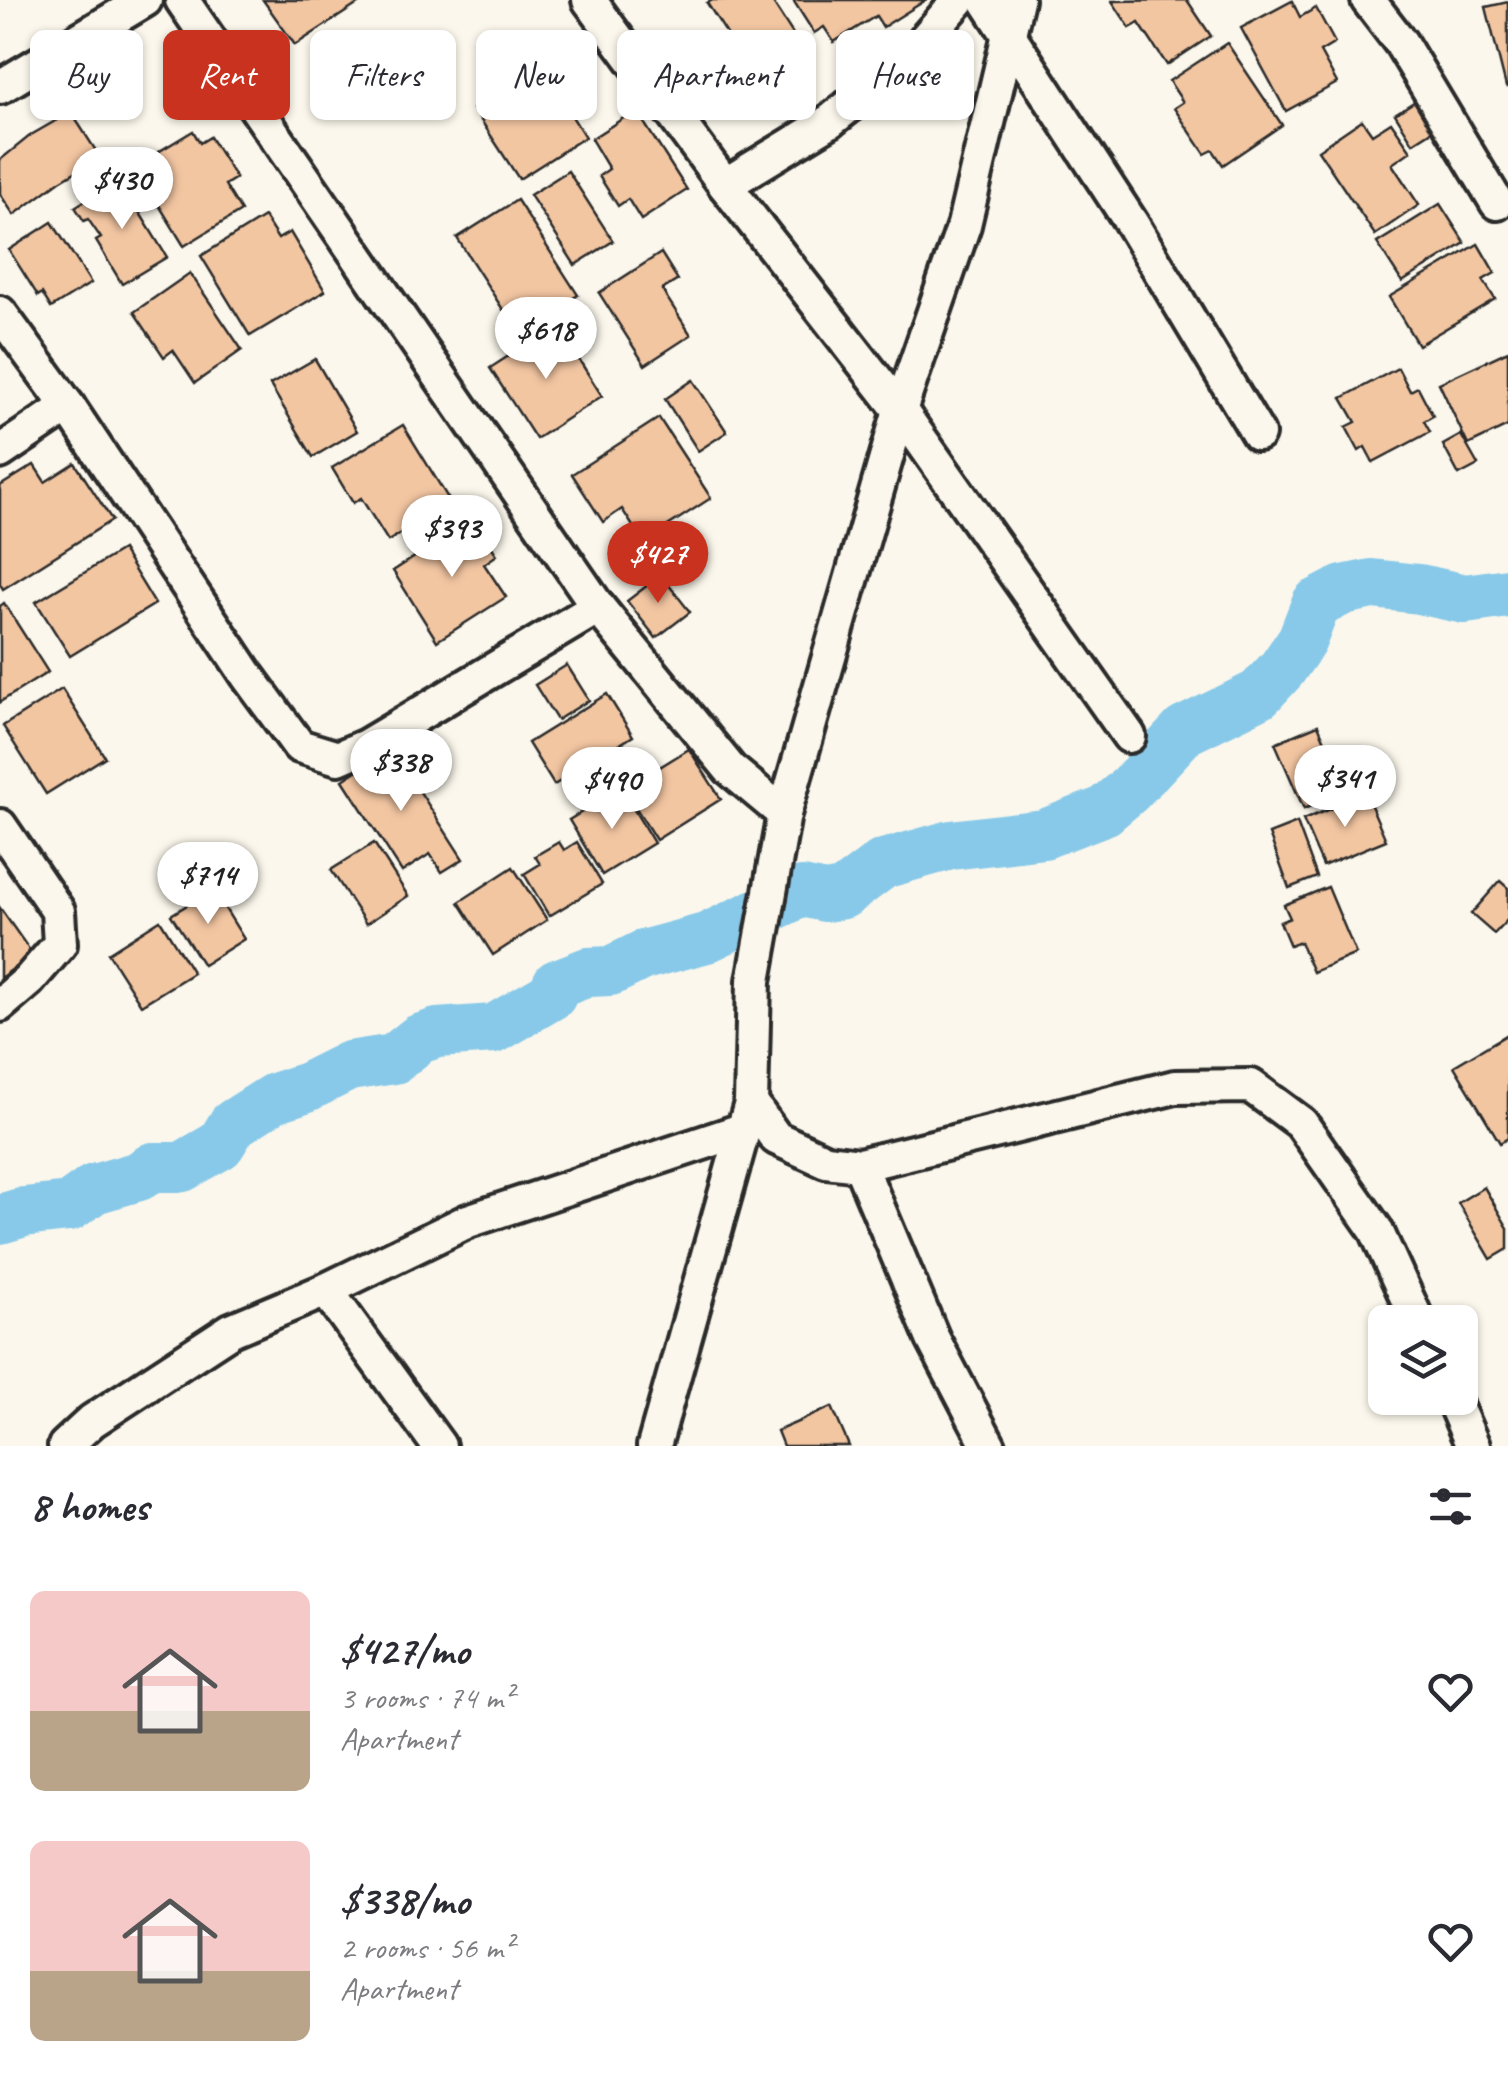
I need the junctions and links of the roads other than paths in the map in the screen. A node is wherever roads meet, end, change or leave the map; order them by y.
1 (146, 0) edge
2 (182, 0) edge
3 (589, 0) edge
4 (959, 0) edge
5 (986, 0) edge
6 (1016, 0) edge
7 (1368, 0) edge
8 (1009, 33) junction
9 (0, 87) edge
10 (725, 184) junction
11 (1497, 202) dead end
12 (0, 312) edge
13 (68, 406) junction
14 (900, 410) junction
15 (1258, 434) dead end
16 (0, 452) edge
17 (598, 607) junction
18 (1129, 736) dead end
19 (784, 814) junction
20 (0, 826) edge
21 (0, 1005) edge
22 (746, 1117) junction
23 (860, 1165) junction
24 (326, 1290) junction
25 (1410, 1305) edge
26 (1459, 1415) edge
27 (65, 1446) edge
28 (439, 1446) edge
29 (654, 1446) edge
30 (989, 1446) edge
31 (1473, 1446) edge

1 - 9 street
2 - 17 street
3 - 10 street
4 - 10 street
5 - 8 street
6 - 8 street
7 - 11 street
8 - 14 street
8 - 15 street
10 - 14 street
12 - 13 street
13 - 16 street
13 - 17 street
14 - 18 street
14 - 19 street
17 - 19 street
19 - 22 street
20 - 21 street
22 - 23 street
22 - 24 street
22 - 29 street
23 - 25 street
23 - 30 street
24 - 27 street
24 - 28 street
26 - 31 street

